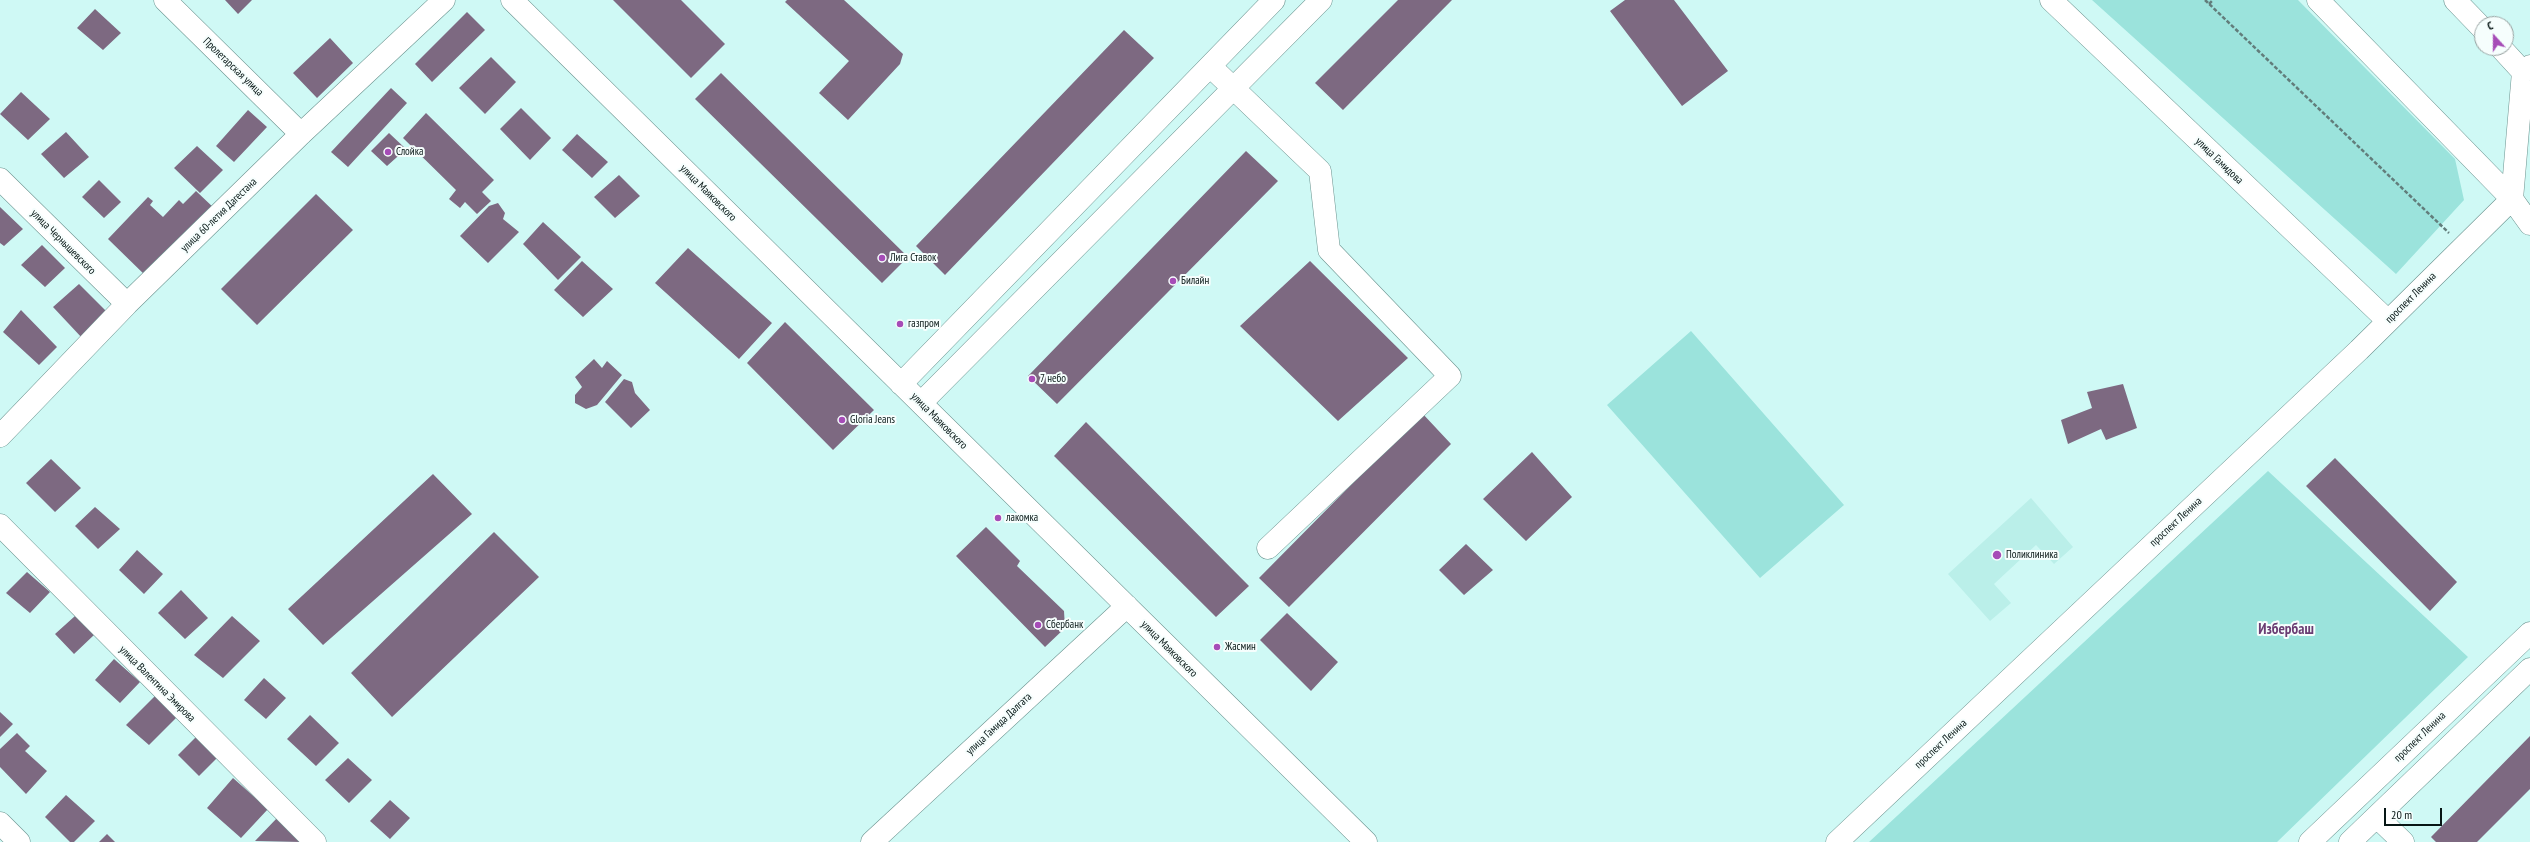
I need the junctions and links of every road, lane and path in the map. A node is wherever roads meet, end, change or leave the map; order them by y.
1 (164, 0) edge
2 (444, 0) edge
3 (512, 0) edge
4 (1274, 0) edge
5 (1321, 0) edge
6 (2051, 0) edge
7 (2205, 0) edge
8 (2213, 0) edge
9 (2318, 0) edge
10 (2455, 0) edge
11 (2209, 4) junction
12 (2474, 20) edge
13 (2511, 56) edge
14 (1210, 66) junction
15 (2527, 69) edge
16 (1233, 88) junction
17 (301, 134) junction
18 (0, 179) edge
19 (2512, 199) junction
20 (2530, 224) edge
21 (2462, 246) junction
22 (127, 304) junction
23 (2388, 321) junction
24 (901, 384) junction
25 (921, 403) junction
26 (0, 436) edge
27 (0, 525) edge
28 (1268, 548) dead end
29 (1127, 606) junction
30 (2530, 633) edge
31 (2530, 669) edge
32 (2377, 817) junction
33 (0, 823) edge
34 (2330, 823) junction
35 (19, 842) edge
36 (315, 842) edge
37 (872, 842) edge
38 (1366, 842) edge
39 (1837, 842) edge
40 (2310, 842) edge
41 (2350, 842) edge
42 (2403, 842) edge

1 - 17 street, Пролетарская улица
2 - 17 street, улица 60-летия Дагестана
3 - 24 street, улица Маяковского
4 - 14 street
5 - 16 street
6 - 23 street, улица Гамидова
7 - 11 path
8 - 11 path
9 - 19 street
10 - 12 street
11 - 21 path
13 - 15 street
14 - 16 street
14 - 24 street
15 - 19 street
16 - 25 street
16 - 28 street
17 - 22 street, улица 60-летия Дагестана
18 - 22 street, улица Чернышевского
19 - 20 street
19 - 21 street, проспект Ленина
21 - 23 street, проспект Ленина
22 - 26 street, улица 60-летия Дагестана
23 - 39 street, проспект Ленина
24 - 25 street, улица Маяковского
25 - 29 street, улица Маяковского
27 - 36 street, улица Валентина Эмирова
29 - 37 street, улица Гамида Далгата
29 - 38 street, улица Маяковского
30 - 34 street, проспект Ленина
31 - 32 street
32 - 41 street
32 - 42 street
33 - 35 street
34 - 40 street, проспект Ленина
34 - 41 street

